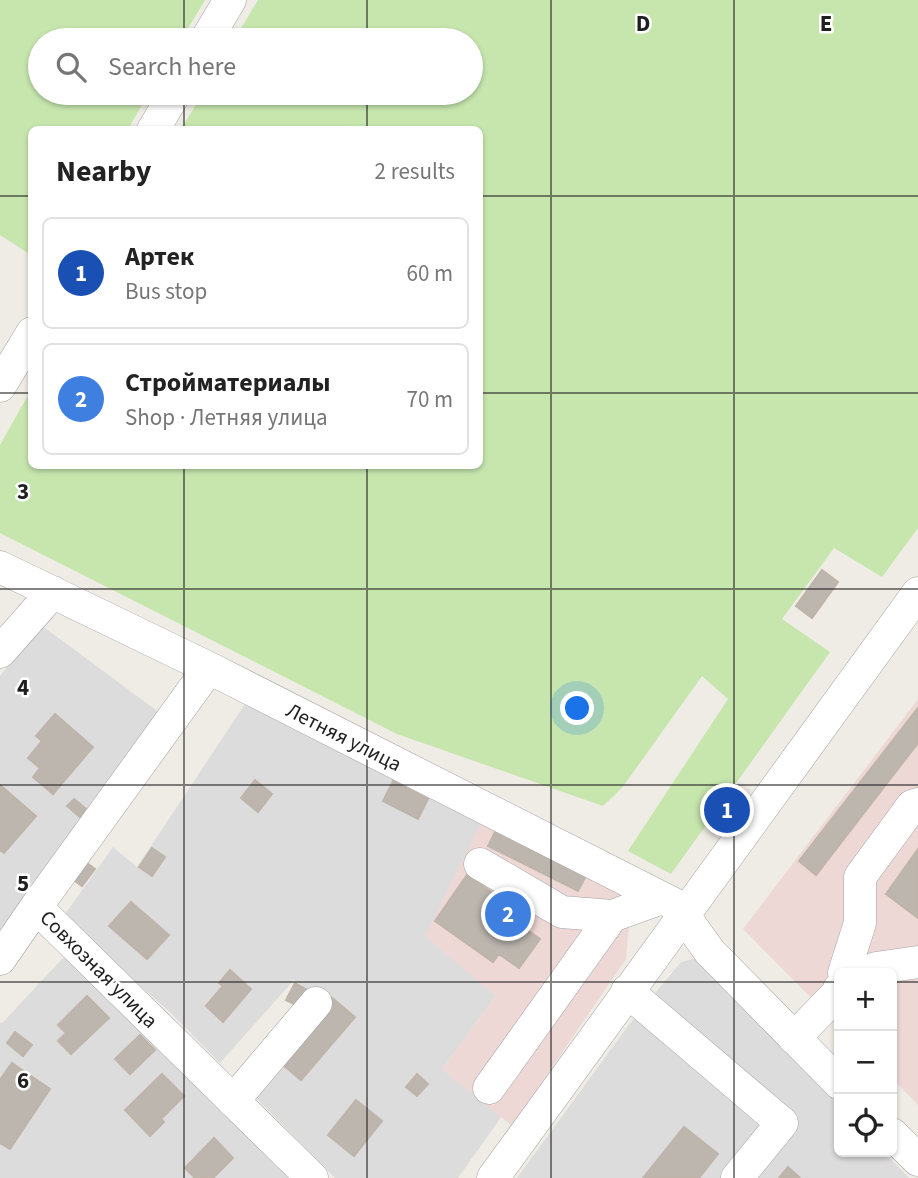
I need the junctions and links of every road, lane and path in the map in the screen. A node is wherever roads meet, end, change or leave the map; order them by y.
1 (230, 0) edge
2 (213, 28) edge
3 (168, 105) edge
4 (155, 126) edge
5 (28, 340) edge
6 (0, 386) edge
7 (0, 567) edge
8 (53, 593) junction
9 (918, 593) edge
10 (0, 652) edge
11 (209, 668) junction
12 (918, 804) edge
13 (480, 864) dead end
14 (36, 907) junction
15 (672, 907) junction
16 (612, 916) junction
17 (0, 958) edge
18 (918, 962) edge
19 (846, 968) edge
20 (876, 968) edge
21 (627, 992) junction
22 (834, 994) edge
23 (316, 1003) dead end
24 (794, 1038) junction
25 (834, 1078) edge
26 (489, 1088) dead end
27 (233, 1101) junction
28 (897, 1139) edge
29 (918, 1160) edge
30 (312, 1178) edge
31 (493, 1178) edge
32 (737, 1178) edge

1 - 2 street
3 - 4 street
5 - 6 street
7 - 8 street, Летняя улица
8 - 10 street
8 - 11 street, Летняя улица
9 - 15 street
11 - 14 street, Совхозная улица
11 - 15 street, Летняя улица
12 - 19 street
13 - 16 street
14 - 17 street
14 - 27 street, Совхозная улица
15 - 16 street
15 - 21 street
15 - 24 street
16 - 26 street
18 - 20 street
21 - 31 street
21 - 32 street
22 - 24 street
23 - 27 street
24 - 25 street
27 - 30 street, Совхозная улица
28 - 29 street

